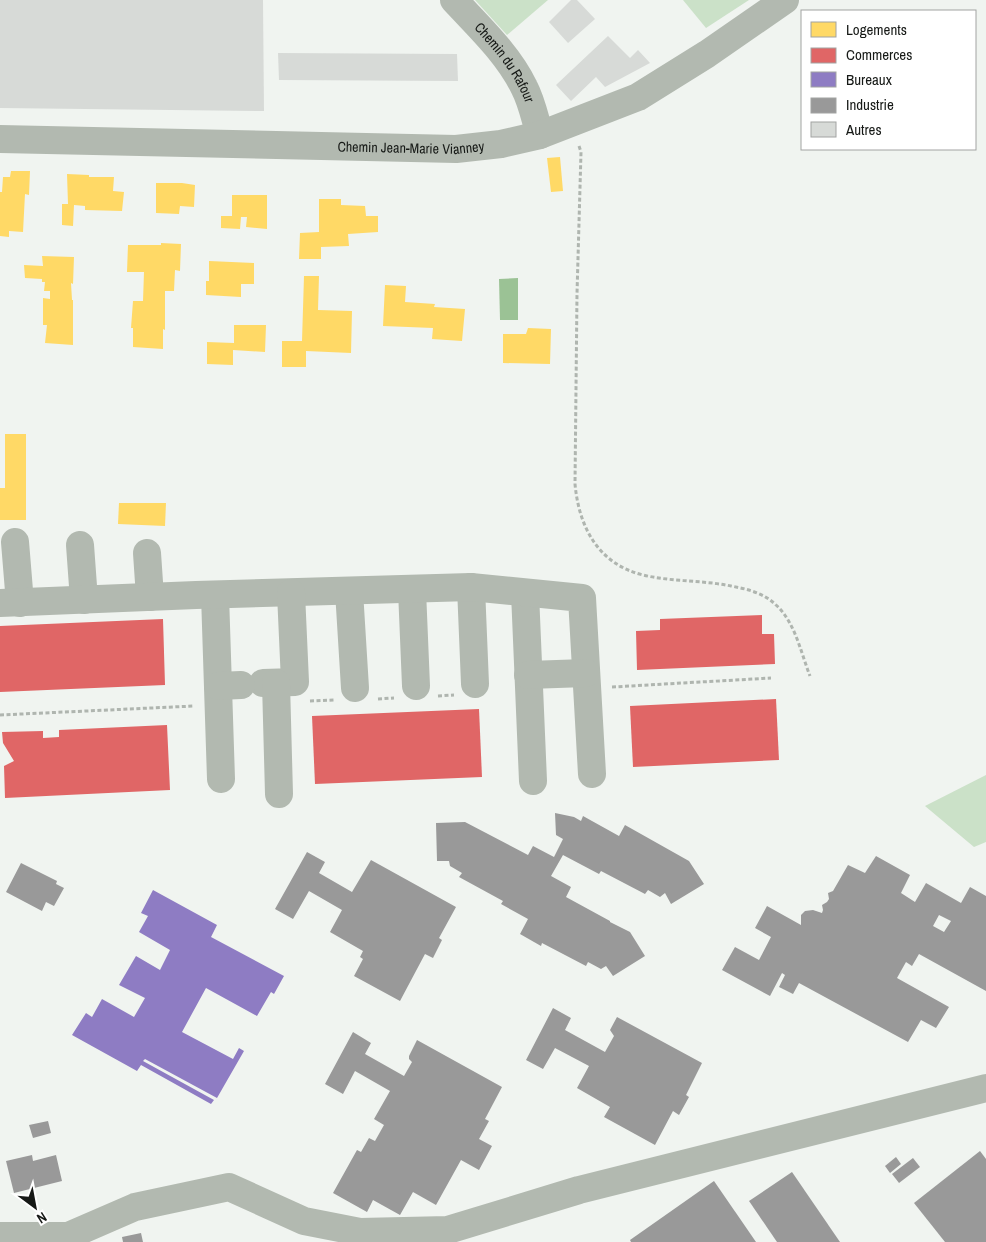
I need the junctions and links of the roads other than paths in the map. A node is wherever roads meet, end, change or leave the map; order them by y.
1 (454, 0) edge
2 (786, 0) edge
3 (540, 135) junction
4 (0, 139) edge
5 (15, 542) dead end
6 (80, 545) dead end
7 (147, 553) dead end
8 (471, 587) junction
9 (412, 590) junction
10 (349, 591) junction
11 (291, 593) junction
12 (525, 593) junction
13 (215, 595) junction
14 (150, 597) junction
15 (84, 600) junction
16 (10, 603) edge
17 (528, 675) junction
18 (587, 680) junction
19 (249, 684) junction
20 (475, 684) dead end
21 (416, 686) dead end
22 (355, 688) dead end
23 (592, 774) dead end
24 (221, 779) dead end
25 (533, 781) dead end
26 (280, 794) dead end
27 (986, 1088) edge
28 (0, 1236) edge

1 - 3 street, Chemin du Rafour
2 - 3 street, Chemin Jean-Marie Vianney
3 - 4 street, Chemin Jean-Marie Vianney
5 - 16 street
6 - 15 street
7 - 14 street
8 - 9 street
8 - 12 street
8 - 20 street
9 - 10 street
9 - 21 street
10 - 11 street
10 - 22 street
11 - 13 street
11 - 19 street
12 - 17 street
12 - 18 street
13 - 14 street
13 - 19 street
14 - 15 street
15 - 16 street
17 - 18 street
17 - 25 street
18 - 23 street
19 - 24 street
19 - 26 street
27 - 28 street

